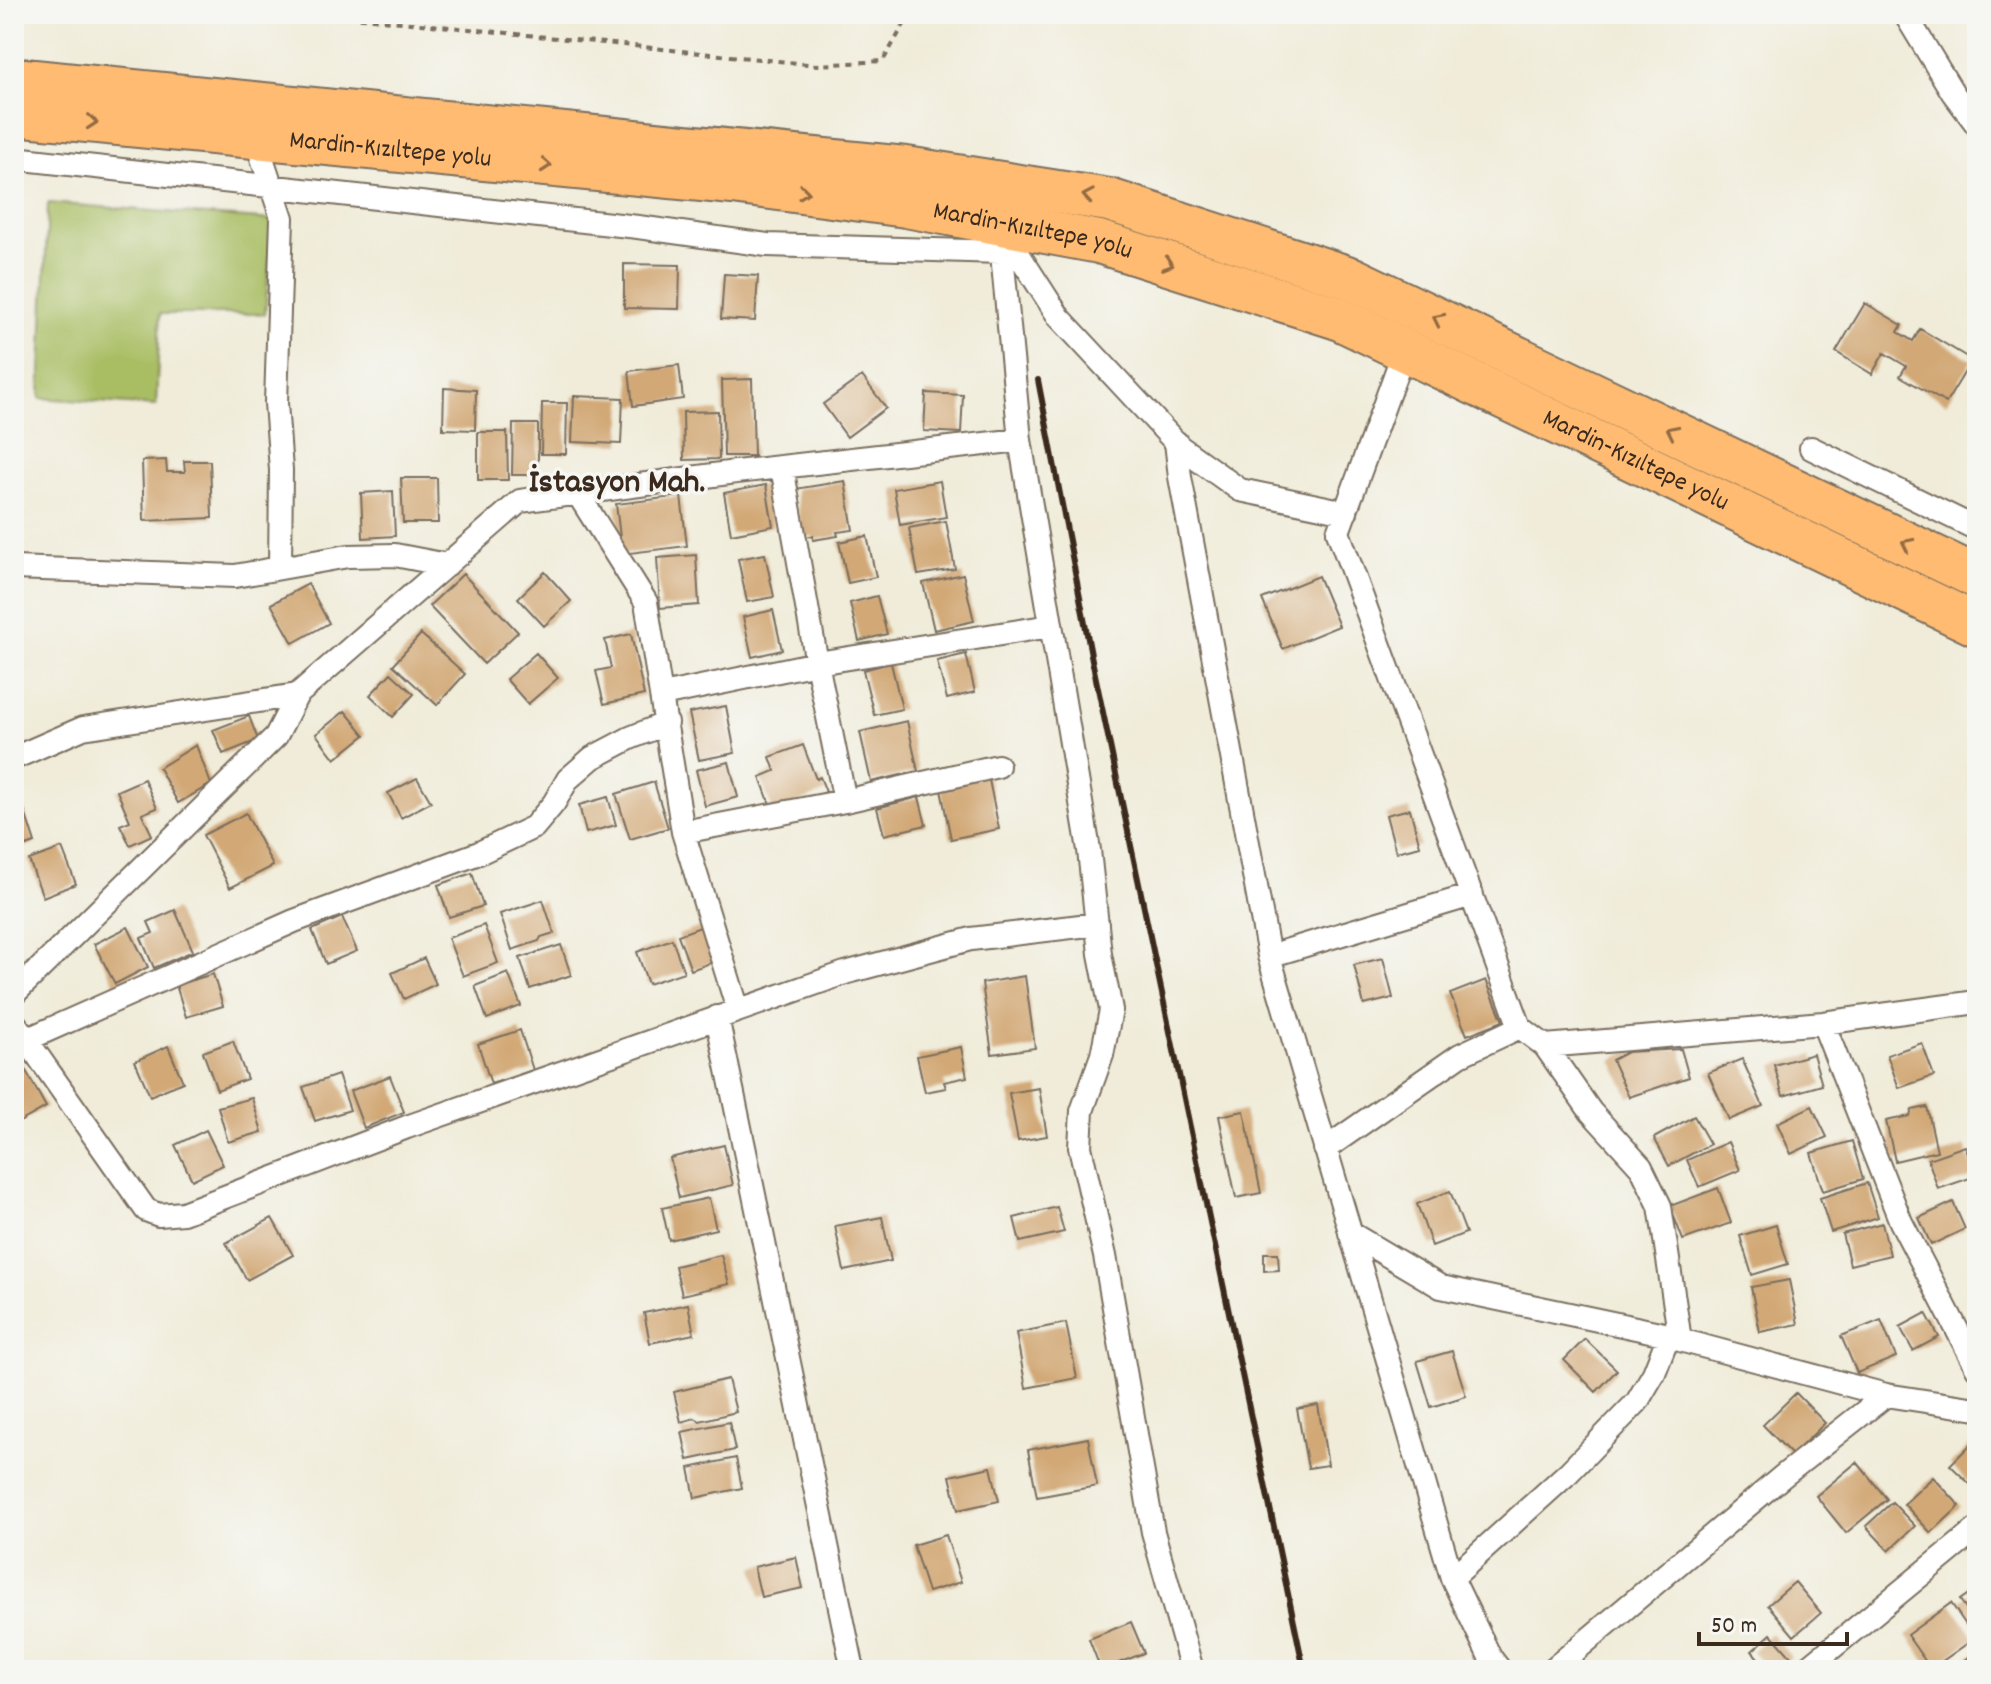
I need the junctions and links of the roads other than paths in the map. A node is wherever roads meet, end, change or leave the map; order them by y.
1 (1905, 14) edge
2 (14, 79) edge
3 (14, 114) edge
4 (1977, 125) edge
5 (255, 137) junction
6 (14, 158) edge
7 (272, 188) junction
8 (1000, 237) junction
9 (1390, 296) junction
10 (1404, 351) junction
11 (1020, 440) junction
12 (1176, 442) junction
13 (1811, 448) dead end
14 (782, 467) junction
15 (578, 494) junction
16 (1346, 512) junction
17 (1977, 529) edge
18 (447, 565) junction
19 (14, 568) edge
20 (280, 568) junction
21 (1977, 577) edge
22 (1977, 625) edge
23 (1051, 626) junction
24 (817, 663) junction
25 (297, 695) junction
26 (662, 695) junction
27 (667, 723) junction
28 (14, 758) edge
29 (998, 766) dead end
30 (845, 801) junction
31 (683, 832) junction
32 (1472, 895) junction
33 (1097, 924) junction
34 (1269, 956) junction
35 (14, 994) edge
36 (1977, 1002) edge
37 (727, 1013) junction
38 (1823, 1023) junction
39 (1520, 1027) junction
40 (21, 1031) edge
41 (1545, 1046) junction
42 (1325, 1149) junction
43 (1350, 1233) junction
44 (1674, 1337) junction
45 (1977, 1368) edge
46 (1886, 1395) junction
47 (1977, 1409) edge
48 (1977, 1529) edge
49 (1452, 1578) junction
50 (853, 1670) edge
51 (1192, 1670) edge
52 (1500, 1670) edge
53 (1552, 1670) edge
54 (1805, 1670) edge

1 - 4 street
9 -> 2 highway, Mardin-Kızıltepe yolu
3 -> 5 highway, Mardin-Kızıltepe yolu
5 - 7 street
5 -> 8 highway, Mardin-Kızıltepe yolu
6 - 7 street
7 - 8 street
7 - 20 street
8 -> 10 highway, Mardin-Kızıltepe yolu
8 - 11 street
8 - 12 street
9 - 10 street
21 -> 9 highway, Mardin-Kızıltepe yolu
10 - 16 street
10 - 22 highway, Mardin-Kızıltepe yolu
11 - 14 street
11 - 23 street
12 - 16 street
12 - 34 street
13 - 17 street
14 - 15 street
14 - 24 street
15 - 18 street
15 - 26 street
16 - 32 street
18 - 20 street
18 - 25 street
19 - 20 street
23 - 24 street
23 - 33 street
24 - 26 street
24 - 30 street
25 - 28 street
25 - 35 street
26 - 27 street
27 - 31 street
27 - 40 street
29 - 30 street
30 - 31 street
31 - 37 street
32 - 34 street
32 - 39 street
33 - 37 street
33 - 51 street
34 - 42 street
36 - 38 street
37 - 40 street
37 - 50 street
38 - 41 street
38 - 45 street
39 - 41 street
39 - 42 street
41 - 44 street
42 - 43 street
43 - 44 street
43 - 49 street
44 - 46 street
44 - 49 street
46 - 47 street
46 - 53 street
48 - 54 street
49 - 52 street

